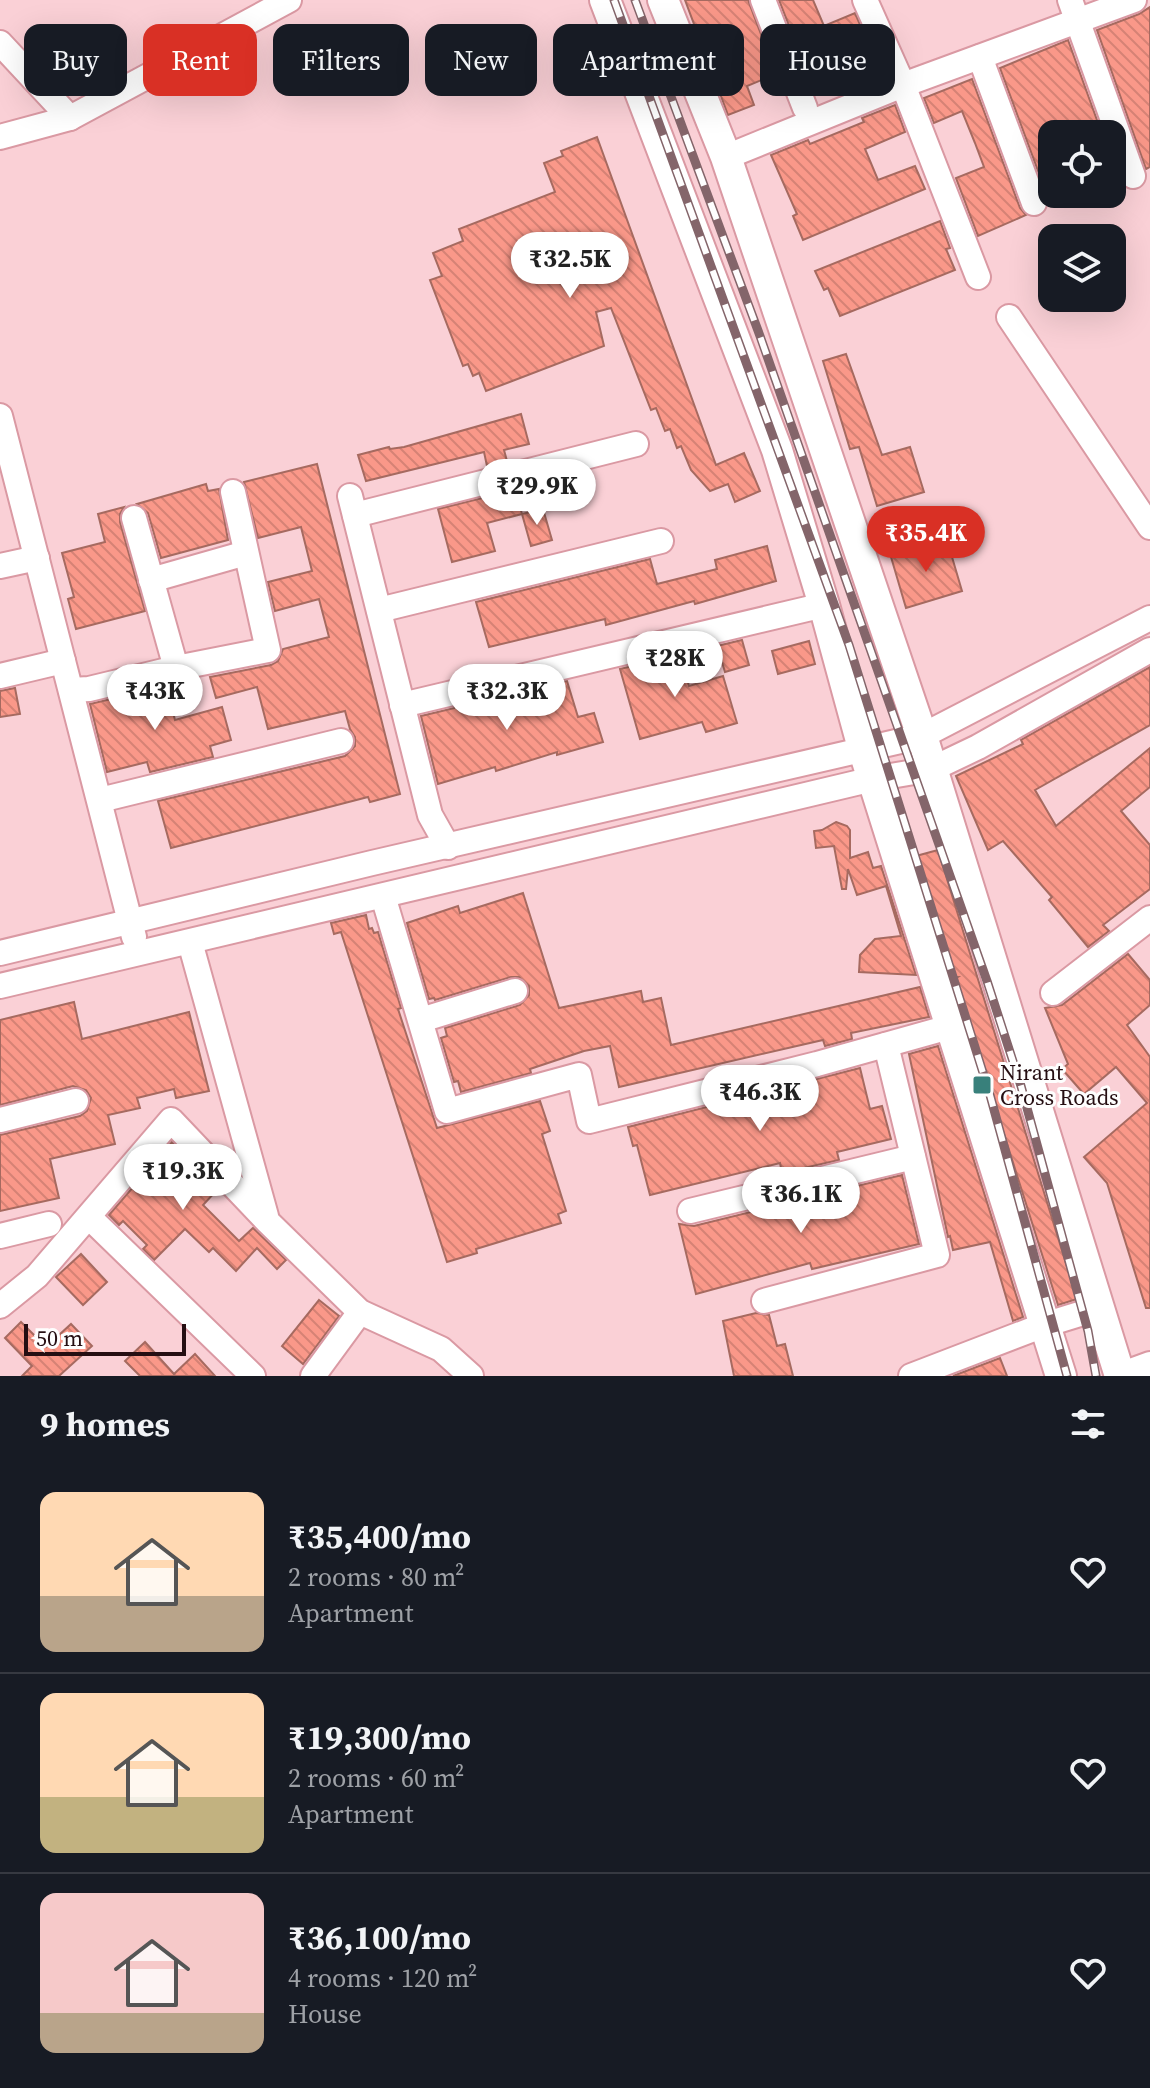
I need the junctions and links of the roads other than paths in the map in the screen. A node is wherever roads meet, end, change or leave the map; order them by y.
1 (289, 0) edge
2 (605, 0) edge
3 (663, 0) edge
4 (763, 0) edge
5 (865, 0) edge
6 (1134, 0) edge
7 (1074, 10) edge
8 (0, 43) edge
9 (980, 57) junction
10 (903, 85) junction
11 (805, 108) dead end
12 (70, 118) junction
13 (0, 137) edge
14 (726, 157) junction
15 (1133, 176) dead end
16 (1034, 203) dead end
17 (978, 277) dead end
18 (1009, 317) dead end
19 (0, 416) edge
20 (636, 444) dead end
21 (233, 492) dead end
22 (134, 518) dead end
23 (1150, 527) edge
24 (661, 541) dead end
25 (246, 553) junction
26 (37, 558) junction
27 (0, 566) edge
28 (151, 580) junction
29 (824, 605) junction
30 (379, 610) junction
31 (1150, 618) edge
32 (1150, 650) edge
33 (63, 661) junction
34 (176, 668) junction
35 (0, 676) edge
36 (71, 690) junction
37 (402, 705) junction
38 (922, 736) junction
39 (341, 741) dead end
40 (863, 748) junction
41 (932, 769) junction
42 (873, 779) junction
43 (100, 800) junction
44 (448, 847) junction
45 (383, 896) junction
46 (1150, 918) edge
47 (131, 922) junction
48 (190, 942) junction
49 (0, 953) edge
50 (139, 954) junction
51 (0, 986) edge
52 (515, 991) dead end
53 (1053, 993) dead end
54 (421, 1020) junction
55 (953, 1026) junction
56 (886, 1045) junction
57 (76, 1101) dead end
58 (0, 1120) edge
59 (913, 1157) junction
60 (690, 1211) dead end
61 (89, 1217) junction
62 (268, 1222) junction
63 (49, 1224) dead end
64 (0, 1236) edge
65 (764, 1301) dead end
66 (0, 1306) edge
67 (1099, 1308) junction
68 (360, 1312) junction
69 (1044, 1325) junction
70 (1150, 1364) edge
71 (253, 1376) edge
72 (313, 1376) edge
73 (471, 1376) edge
74 (911, 1376) edge
75 (1061, 1376) edge
76 (1120, 1376) edge

1 - 12 street
2 - 29 main road
3 - 14 main road
4 - 11 street
5 - 10 street
6 - 7 street
7 - 9 street
7 - 15 street
8 - 12 street
9 - 10 street
9 - 16 street
10 - 14 street
10 - 17 street
12 - 13 street
14 - 38 main road
18 - 23 street
19 - 26 street
20 - 30 street
21 - 25 street
22 - 28 street
24 - 30 street
25 - 28 street
25 - 34 street
26 - 27 street
26 - 33 street
28 - 34 street
29 - 37 street
29 - 40 main road
30 - 37 street
31 - 38 street
32 - 41 street
33 - 35 street
33 - 36 street
34 - 36 street
36 - 43 street
37 - 44 street
38 - 40 street
38 - 41 main road
39 - 43 street
40 - 42 main road
40 - 44 street
41 - 42 street
41 - 67 main road
42 - 45 street
42 - 55 main road
43 - 47 street
44 - 47 street
45 - 48 street
45 - 54 street
46 - 53 street
47 - 49 street
47 - 50 street
48 - 50 street
48 - 62 street
50 - 51 street
52 - 54 street
54 - 56 street
55 - 56 street
55 - 69 main road
56 - 59 street
57 - 58 street
59 - 60 street
59 - 65 street
61 - 62 street
61 - 66 street
61 - 71 street
62 - 68 street
63 - 64 street
67 - 69 street
67 - 76 main road
68 - 72 street
68 - 73 street
69 - 74 street
69 - 75 main road
70 - 76 street

